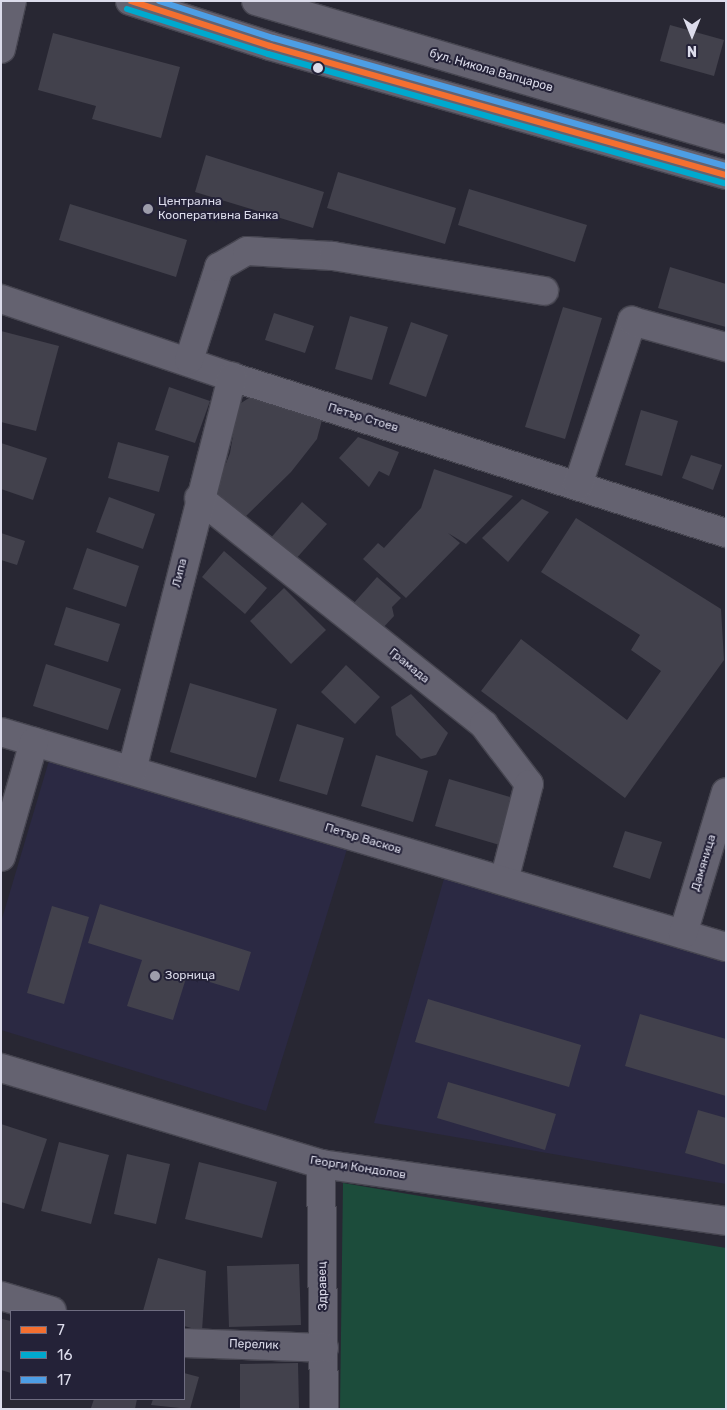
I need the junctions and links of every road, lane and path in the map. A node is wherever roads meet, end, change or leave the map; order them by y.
1 (12, 1) edge
2 (130, 1) edge
3 (256, 1) edge
4 (1, 49) edge
5 (726, 139) edge
6 (726, 175) edge
7 (544, 291) dead end
8 (1, 299) edge
9 (726, 347) edge
10 (189, 360) junction
11 (232, 377) junction
12 (578, 485) junction
13 (199, 498) junction
14 (726, 533) edge
15 (1, 732) edge
16 (34, 742) junction
17 (132, 770) junction
18 (726, 792) edge
19 (1, 857) edge
20 (504, 881) junction
21 (683, 934) junction
22 (726, 946) edge
23 (1, 1068) edge
24 (321, 1164) junction
25 (726, 1222) edge
26 (1, 1296) edge
27 (49, 1310) edge
28 (185, 1343) edge
29 (324, 1348) junction
30 (324, 1409) edge

1 - 4 street
2 - 6 street
3 - 5 street, бул. Никола Вапцаров
7 - 10 street
8 - 10 street, Петър Стоев
9 - 12 street
10 - 11 street, Петър Стоев
11 - 12 street, Петър Стоев
11 - 13 street, Липа
12 - 14 street, Петър Стоев
13 - 17 street, Липа
13 - 20 street, Грамада
15 - 16 street, Петър Васков
16 - 17 street, Петър Васков
16 - 19 street
17 - 20 street, Петър Васков
18 - 21 street, Дамяница
20 - 21 street, Петър Васков
21 - 22 street, Петър Васков
23 - 24 street, Георги Кондолов
24 - 25 street, Георги Кондолов
24 - 29 street, Здравец
26 - 27 street
28 - 29 street, Перелик
29 - 30 street, Здравец

